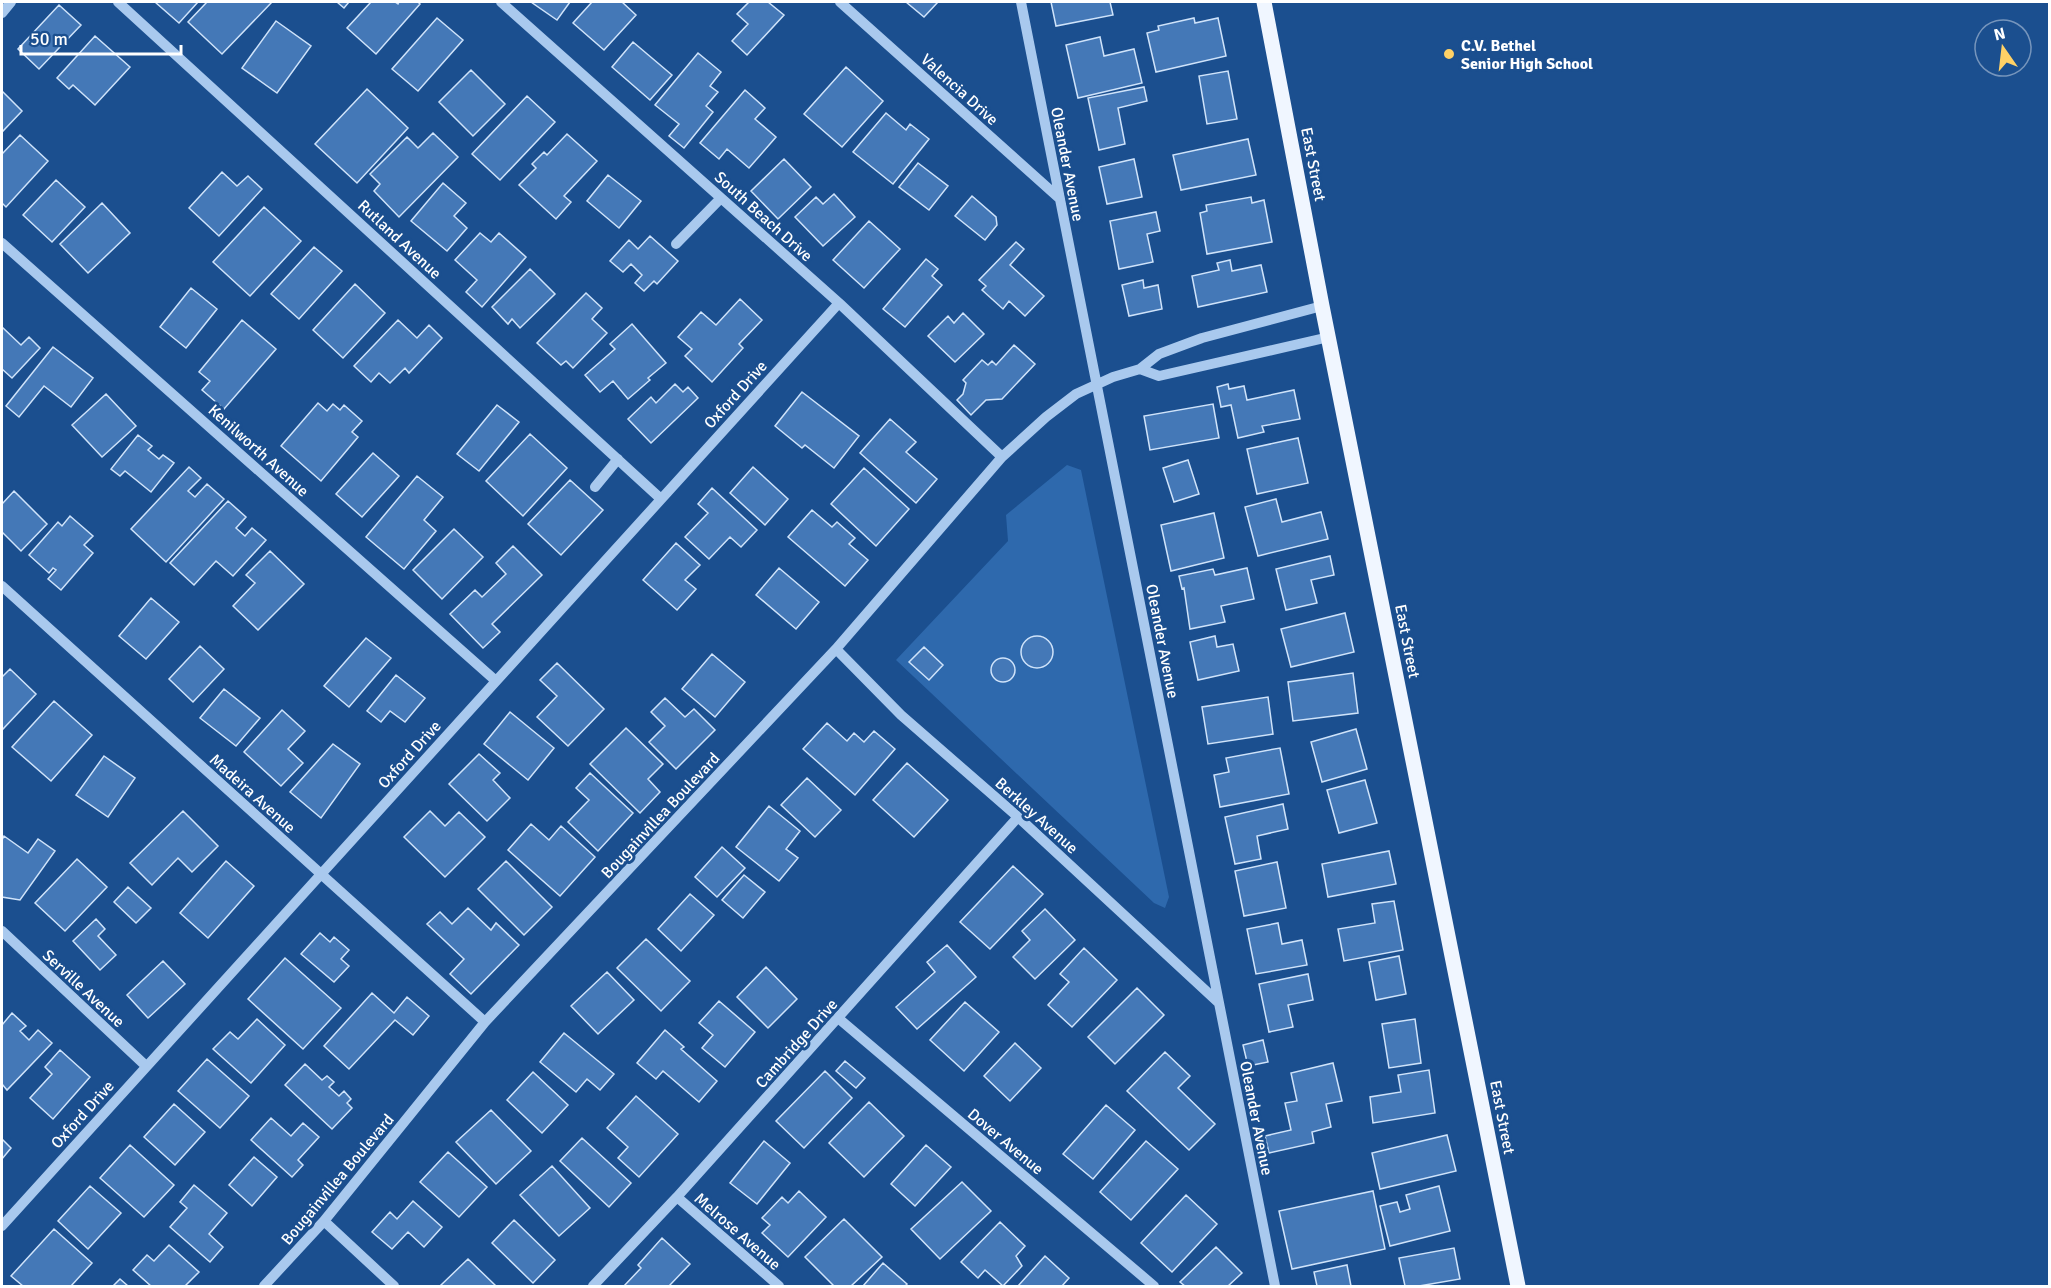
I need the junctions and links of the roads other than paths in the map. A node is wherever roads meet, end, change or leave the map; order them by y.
1 (11, 2) edge
2 (118, 2) edge
3 (501, 2) edge
4 (840, 2) edge
5 (1021, 2) edge
6 (1264, 2) edge
7 (2, 13) edge
8 (721, 198) junction
9 (1059, 198) junction
10 (2, 243) edge
11 (676, 244) dead end
12 (838, 303) junction
13 (1322, 306) junction
14 (1329, 337) junction
15 (1140, 369) junction
16 (1097, 384) junction
17 (1002, 457) junction
18 (618, 459) junction
19 (595, 487) dead end
20 (661, 499) junction
21 (2, 586) edge
22 (836, 649) junction
23 (496, 681) junction
24 (1018, 818) junction
25 (320, 874) junction
26 (2, 931) edge
27 (1219, 1003) junction
28 (838, 1018) junction
29 (485, 1022) junction
30 (146, 1066) junction
31 (677, 1197) junction
32 (324, 1221) junction
33 (2, 1226) edge
34 (264, 1287) edge
35 (394, 1287) edge
36 (593, 1287) edge
37 (779, 1287) edge
38 (1154, 1287) edge
39 (1275, 1287) edge
40 (1518, 1287) edge

1 - 7 street
2 - 18 street, Rutland Avenue
3 - 8 street, South Beach Drive
4 - 9 street, Valencia Drive
5 - 9 street, Oleander Avenue
6 - 13 main road, East Street
8 - 11 street
8 - 12 street, South Beach Drive
9 - 16 street, Oleander Avenue
10 - 23 street, Kenilworth Avenue
12 - 17 street, South Beach Drive
12 - 20 street, Oxford Drive
13 - 14 main road, East Street
13 - 15 street
14 - 15 street
14 - 40 main road, East Street
15 - 16 street, Bougainvillea Boulevard
16 - 17 street, Bougainvillea Boulevard
16 - 27 street, Oleander Avenue
17 - 22 street, Bougainvillea Boulevard
18 - 19 street
18 - 20 street, Rutland Avenue
20 - 23 street, Oxford Drive
21 - 25 street, Madeira Avenue
22 - 24 street, Berkley Avenue
22 - 29 street, Bougainvillea Boulevard
23 - 25 street, Oxford Drive
24 - 27 street, Berkley Avenue
24 - 28 street, Cambridge Drive
25 - 29 street, Madeira Avenue
25 - 30 street, Oxford Drive
26 - 30 street, Serville Avenue
27 - 39 street, Oleander Avenue
28 - 31 street, Cambridge Drive
28 - 38 street, Dover Avenue
29 - 32 street, Bougainvillea Boulevard
30 - 33 street, Oxford Drive
31 - 36 street, Cambridge Drive
31 - 37 street, Melrose Avenue
32 - 34 street, Bougainvillea Boulevard
32 - 35 street

